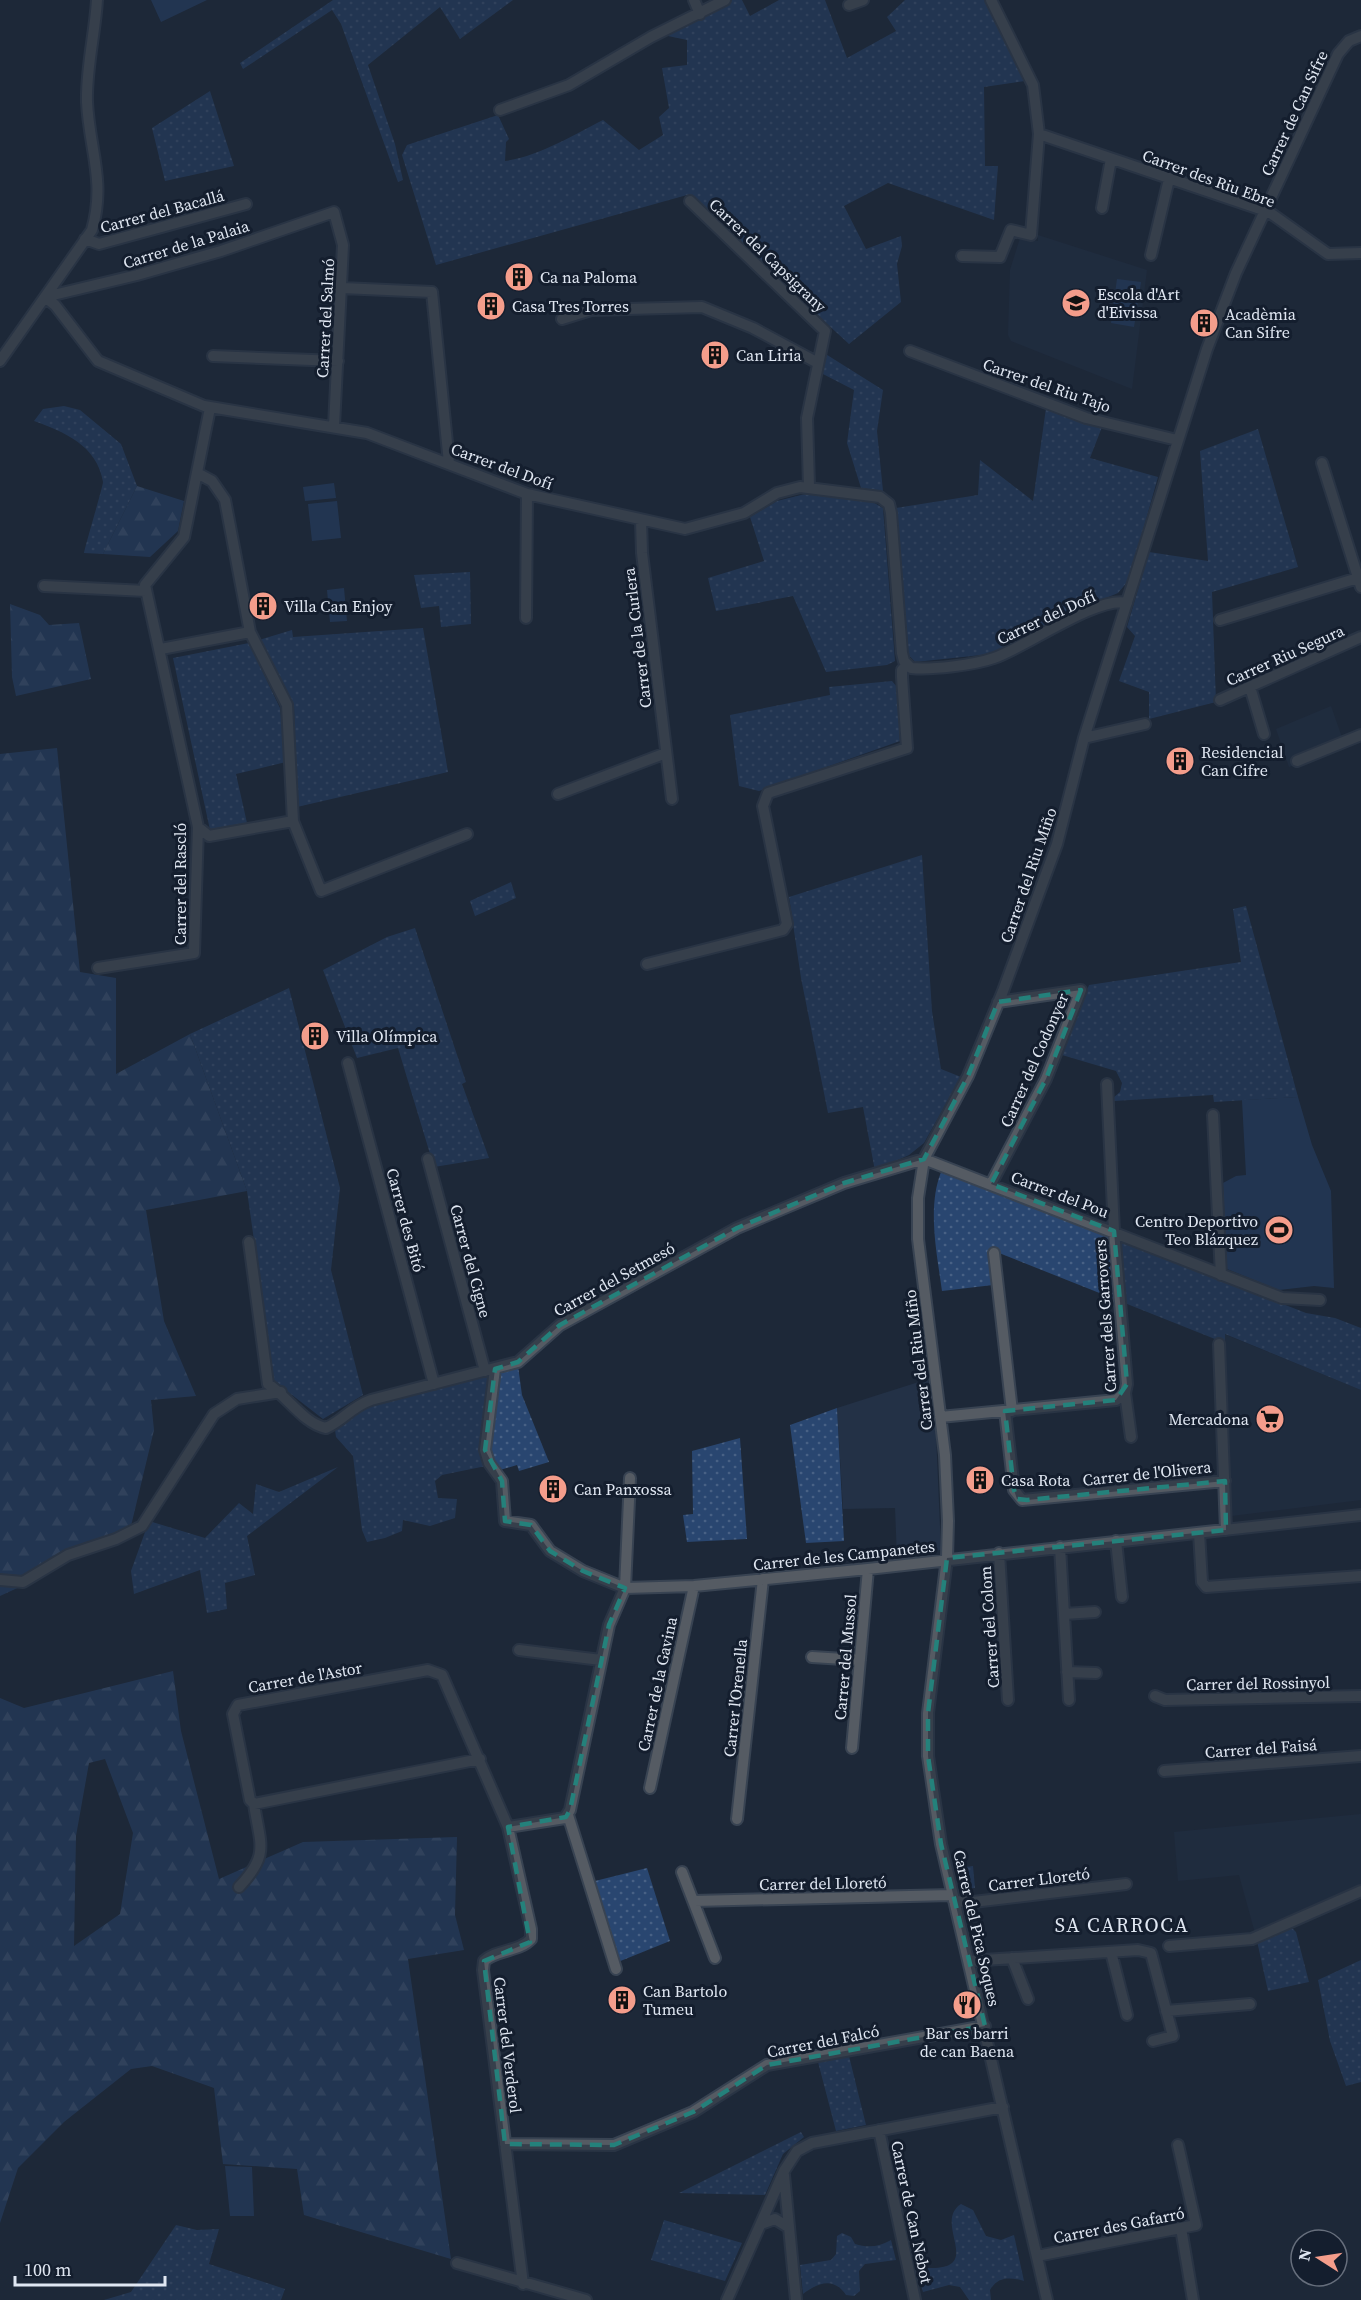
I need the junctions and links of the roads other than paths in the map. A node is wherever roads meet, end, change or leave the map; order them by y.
1 (97, 0) edge
2 (694, 0) edge
3 (725, 0) edge
4 (863, 0) edge
5 (991, 0) edge
6 (849, 5) dead end
7 (699, 14) junction
8 (1361, 36) edge
9 (500, 110) dead end
10 (1040, 134) junction
11 (1111, 159) junction
12 (1169, 179) junction
13 (690, 201) dead end
14 (246, 204) dead end
15 (1102, 208) dead end
16 (334, 212) joint
17 (1265, 212) junction
18 (85, 239) junction
19 (1361, 253) edge
20 (1151, 255) dead end
21 (962, 256) dead end
22 (342, 288) junction
23 (45, 297) junction
24 (562, 319) dead end
25 (910, 351) dead end
26 (213, 356) dead end
27 (0, 361) edge
28 (338, 361) junction
29 (818, 363) junction
30 (210, 408) junction
31 (334, 426) junction
32 (1177, 440) junction
33 (449, 463) junction
34 (1322, 463) dead end
35 (197, 474) junction
36 (809, 486) junction
37 (527, 494) junction
38 (641, 520) junction
39 (1360, 582) edge
40 (44, 586) dead end
41 (147, 591) junction
42 (1126, 603) junction
43 (525, 618) dead end
44 (1220, 620) dead end
45 (250, 632) junction
46 (1361, 637) edge
47 (161, 649) junction
48 (907, 665) junction
49 (1250, 687) junction
50 (1220, 700) dead end
51 (1145, 724) dead end
52 (1264, 734) dead end
53 (1361, 735) edge
54 (1084, 738) junction
55 (666, 753) junction
56 (1297, 761) dead end
57 (558, 794) dead end
58 (672, 799) dead end
59 (293, 821) junction
60 (198, 827) junction
61 (467, 834) dead end
62 (647, 963) dead end
63 (98, 968) dead end
64 (998, 1002) junction
65 (348, 1064) dead end
66 (1107, 1083) dead end
67 (1213, 1115) dead end
68 (428, 1159) dead end
69 (924, 1159) junction
70 (991, 1184) junction
71 (1114, 1231) junction
72 (249, 1242) dead end
73 (994, 1253) dead end
74 (1221, 1275) junction
75 (1320, 1300) dead end
76 (1219, 1344) dead end
77 (490, 1370) junction
78 (434, 1384) junction
79 (281, 1392) junction
80 (1125, 1393) junction
81 (1008, 1411) junction
82 (940, 1417) junction
83 (1131, 1437) dead end
84 (630, 1478) dead end
85 (1225, 1481) junction
86 (1361, 1515) edge
87 (1226, 1530) junction
88 (1198, 1533) junction
89 (1116, 1541) junction
90 (1059, 1547) junction
91 (999, 1553) junction
92 (947, 1558) junction
93 (868, 1569) junction
94 (1361, 1576) edge
95 (763, 1579) junction
96 (0, 1580) edge
97 (694, 1586) junction
98 (625, 1588) junction
99 (1122, 1597) dead end
100 (1095, 1611) dead end
101 (1064, 1614) junction
102 (519, 1650) dead end
103 (812, 1657) dead end
104 (601, 1660) junction
105 (860, 1660) junction
106 (1067, 1672) junction
107 (1096, 1673) dead end
108 (442, 1676) joint
109 (1155, 1696) dead end
110 (1361, 1696) edge
111 (1008, 1700) dead end
112 (1069, 1700) dead end
113 (852, 1748) dead end
114 (1361, 1756) edge
115 (480, 1760) junction
116 (1164, 1771) dead end
117 (650, 1788) dead end
118 (254, 1804) junction
119 (568, 1815) junction
120 (737, 1820) dead end
121 (508, 1827) junction
122 (682, 1872) dead end
123 (1126, 1884) dead end
124 (239, 1887) dead end
125 (1361, 1891) edge
126 (953, 1898) junction
127 (694, 1901) junction
128 (1169, 1946) dead end
129 (1111, 1952) junction
130 (716, 1958) dead end
131 (1012, 1958) junction
132 (969, 1960) junction
133 (616, 1969) dead end
134 (1028, 1999) dead end
135 (1250, 2004) dead end
136 (1166, 2011) junction
137 (1127, 2015) dead end
138 (985, 2026) junction
139 (1153, 2041) dead end
140 (1003, 2107) junction
141 (879, 2130) junction
142 (505, 2144) junction
143 (1178, 2145) dead end
144 (784, 2171) junction
145 (761, 2224) junction
146 (789, 2227) junction
147 (1181, 2228) junction
148 (1037, 2256) junction
149 (456, 2263) dead end
150 (523, 2284) junction
151 (586, 2300) edge
152 (727, 2300) edge
153 (796, 2300) edge
154 (915, 2300) edge
155 (1047, 2300) edge
156 (1193, 2300) edge

1 - 18 street
2 - 7 street
3 - 7 street
4 - 6 street
5 - 10 street
7 - 9 street
8 - 17 street, Carrer de Can Sifre
10 - 11 street, Carrer des Riu Ebre
10 - 21 street
11 - 12 street, Carrer des Riu Ebre
11 - 15 street
12 - 17 street, Carrer des Riu Ebre
12 - 20 street
13 - 29 street, Carrer del Capsigrany
14 - 18 street, Carrer del Bacallá
16 - 22 street, Carrer del Salmó
16 - 23 street, Carrer de la Palaia
17 - 19 street, Carrer des Riu Ebre
17 - 32 street, Carrer del Riu Miño
18 - 23 street
22 - 28 street, Carrer del Salmó
22 - 33 street
23 - 27 street
23 - 30 street, Carrer del Dofí
24 - 29 street
25 - 32 street, Carrer del Riu Tajo
26 - 28 street
28 - 31 street, Carrer del Salmó
29 - 36 street
30 - 31 street, Carrer del Dofí
30 - 35 street
31 - 33 street, Carrer del Dofí
32 - 42 street, Carrer del Riu Miño
33 - 37 street, Carrer del Dofí
34 - 39 street
35 - 41 street
35 - 45 street
36 - 38 street, Carrer del Dofí
36 - 48 street, Carrer del Dofí
37 - 38 street, Carrer del Dofí
37 - 43 street
38 - 55 street, Carrer de la Curlera
39 - 44 street
40 - 41 street
41 - 47 street, Carrer del Rascló
42 - 48 street, Carrer del Dofí
42 - 54 street, Carrer del Riu Miño
45 - 47 street
45 - 59 street
46 - 49 street, Carrer Riu Segura
47 - 60 street, Carrer del Rascló
48 - 62 street, Carrer del Dofí
49 - 50 street, Carrer Riu Segura
49 - 52 street
51 - 54 street
53 - 56 street
54 - 64 street, Carrer del Riu Miño
55 - 57 street
55 - 58 street, Carrer de la Curlera
59 - 60 street
59 - 61 street
60 - 63 street, Carrer del Rascló
64 - 69 street, Carrer del Riu Miño
64 - 70 street, Carrer del Codonyer
65 - 78 street, Carrer des Bitó
66 - 71 street, Carrer dels Garrovers
67 - 74 street
68 - 77 street, Carrer del Cigne
69 - 70 street, Carrer del Pou
69 - 77 street, Carrer del Setmesó
69 - 82 street, Carrer del Riu Miño
70 - 71 street, Carrer del Pou
71 - 74 street, Carrer del Pou
71 - 80 street, Carrer dels Garrovers
72 - 79 street
73 - 81 street
74 - 75 street, Carrer del Pou
76 - 85 street
77 - 78 street, Carrer del Setmesó
77 - 98 street
78 - 79 street, Carrer del Setmesó
79 - 96 street
80 - 81 street
80 - 83 street, Carrer dels Garrovers
81 - 82 street
81 - 85 street, Carrer de l'Olivera
82 - 92 street, Carrer del Riu Miño
84 - 98 street
85 - 87 street
86 - 87 street, Carrer de les Campanetes
87 - 88 street, Carrer de les Campanetes
88 - 89 street, Carrer de les Campanetes
88 - 94 street
89 - 90 street, Carrer de les Campanetes
89 - 99 street
90 - 91 street, Carrer de les Campanetes
90 - 101 street
91 - 92 street, Carrer de les Campanetes
91 - 111 street, Carrer del Colom
92 - 93 street, Carrer de les Campanetes
92 - 126 street, Carrer del Pica Soques
93 - 95 street, Carrer de les Campanetes
93 - 105 street, Carrer del Mussol
95 - 97 street, Carrer de les Campanetes
95 - 120 street, Carrer l'Orenella
97 - 98 street, Carrer de les Campanetes
97 - 117 street, Carrer de la Gavina
98 - 104 street
100 - 101 street
101 - 106 street
102 - 104 street
103 - 105 street
104 - 119 street
105 - 113 street, Carrer del Mussol
106 - 107 street
106 - 112 street
108 - 115 street, Carrer del Verderol
108 - 118 street, Carrer de l'Astor
109 - 110 street, Carrer del Rossinyol
114 - 116 street, Carrer del Faisá
115 - 118 street
115 - 121 street, Carrer del Verderol
118 - 124 street, Carrer de l'Astor
119 - 121 street
119 - 133 street
121 - 142 street, Carrer del Verderol
122 - 127 street
123 - 126 street, Carrer Lloretó
125 - 128 street
126 - 127 street, Carrer del Lloretó
126 - 132 street, Carrer del Pica Soques
127 - 130 street
129 - 131 street
129 - 136 street
129 - 137 street
131 - 132 street
131 - 134 street
132 - 138 street, Carrer del Pica Soques
135 - 136 street
136 - 139 street
138 - 140 street, Carrer del Pica Soques
138 - 142 street, Carrer del Falcó
140 - 141 street
140 - 148 street, Carrer del Pica Soques
141 - 144 street
141 - 154 street, Carrer de Can Nebot
142 - 150 street, Carrer del Verderol
143 - 147 street, Carrer des Gafarró
144 - 145 street
144 - 146 street
145 - 146 street
145 - 152 street
146 - 153 street
147 - 148 street, Carrer des Gafarró
147 - 156 street
148 - 155 street, Carrer del Pica Soques
149 - 150 street
150 - 151 street

